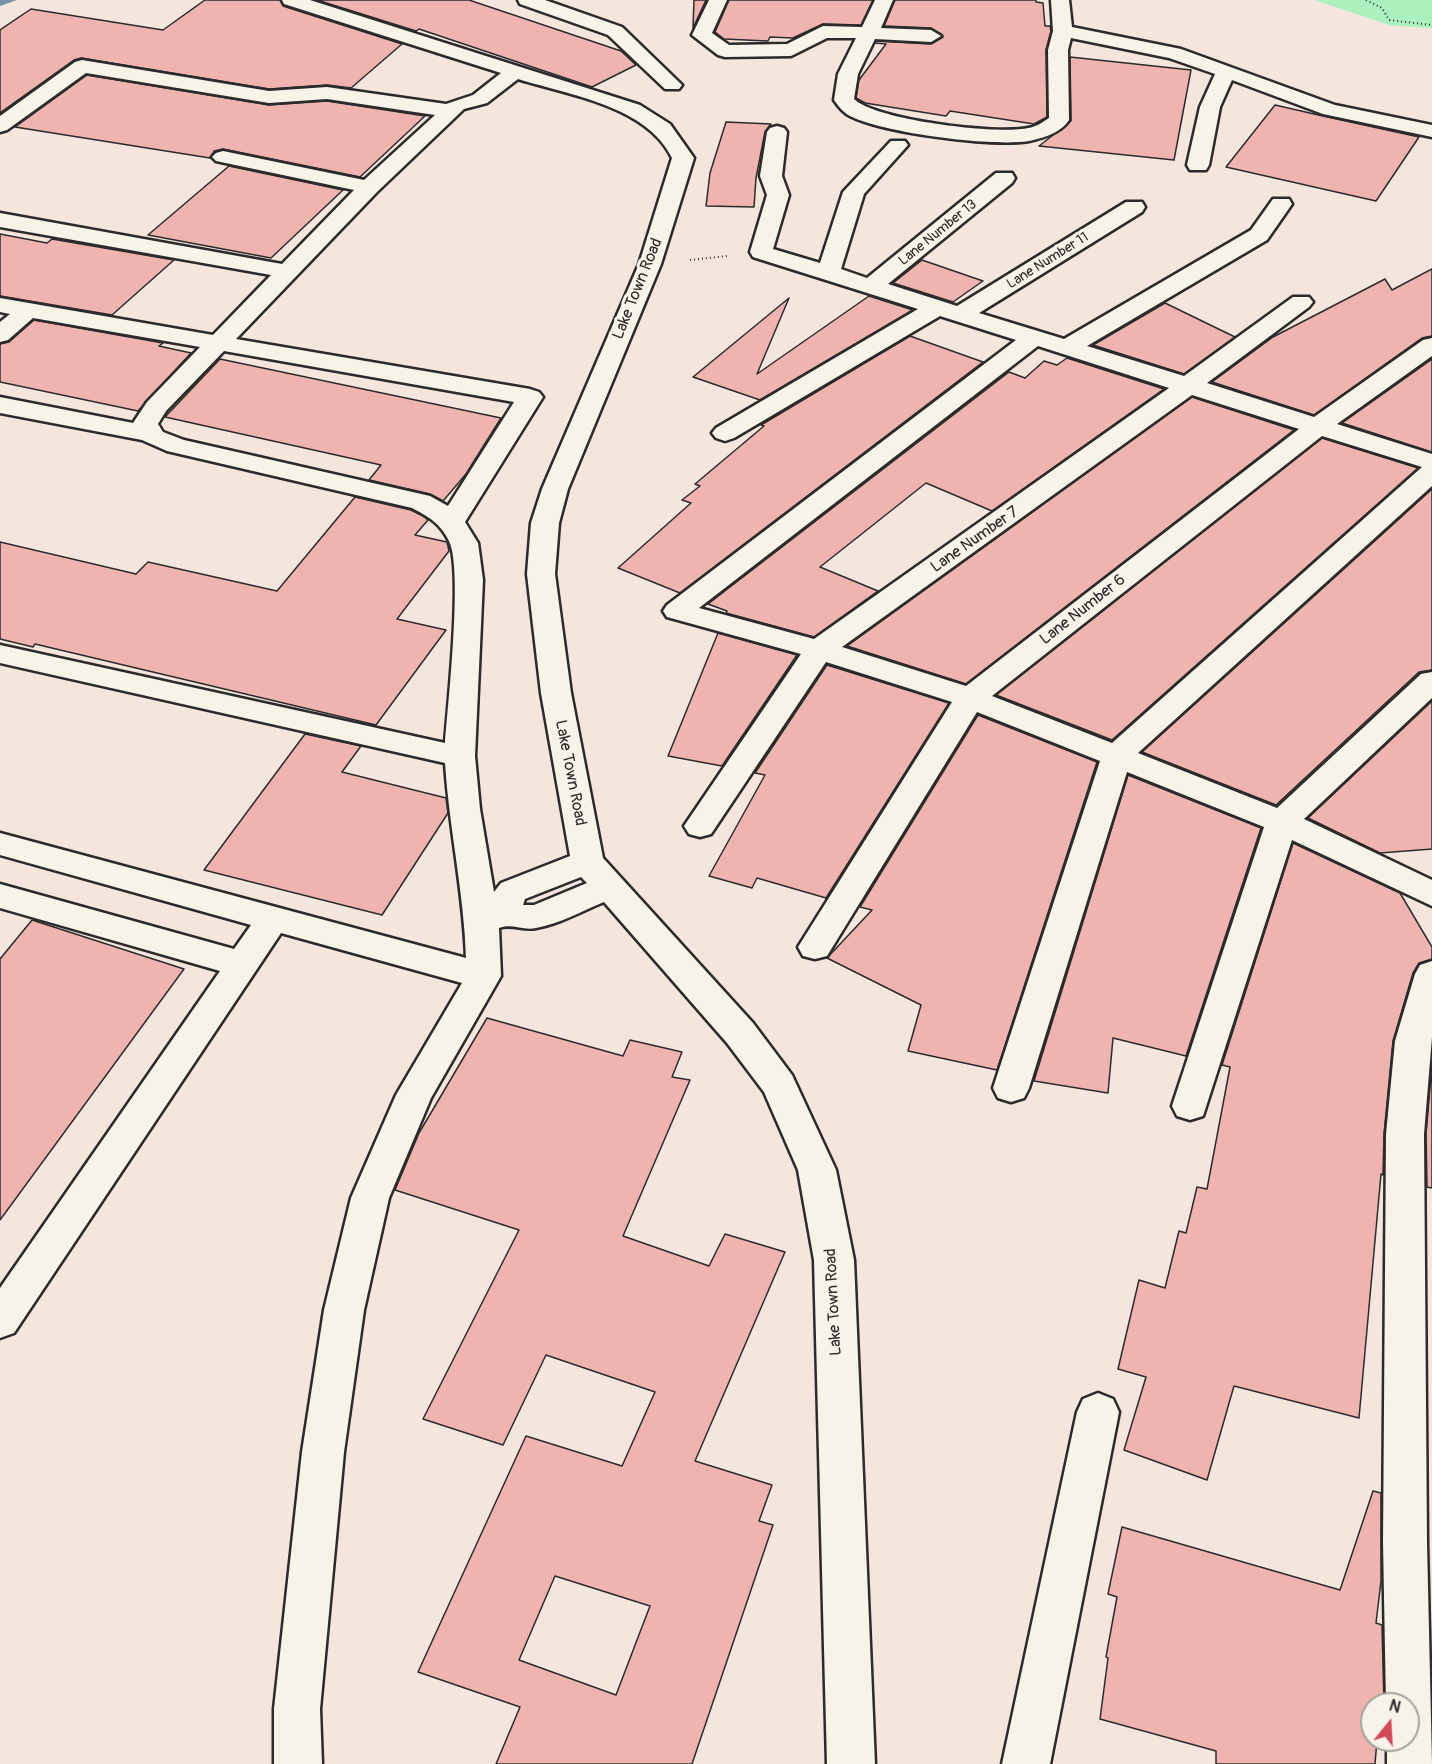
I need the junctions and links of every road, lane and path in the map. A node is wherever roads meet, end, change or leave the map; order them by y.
1 (291, 0) edge
2 (527, 0) edge
3 (718, 0) edge
4 (884, 0) edge
5 (1060, 0) edge
6 (1366, 0) edge
7 (1432, 25) edge
8 (1063, 31) junction
9 (869, 33) junction
10 (931, 36) dead end
11 (1226, 71) junction
12 (488, 73) junction
13 (672, 85) dead end
14 (454, 108) junction
15 (0, 126) edge
16 (1432, 131) edge
17 (777, 132) dead end
18 (898, 145) dead end
19 (224, 157) dead end
20 (1198, 165) dead end
21 (1004, 178) dead end
22 (369, 187) junction
23 (1281, 204) dead end
24 (1134, 207) dead end
25 (5, 226) edge
26 (731, 255) dead end
27 (682, 261) dead end
28 (285, 271) junction
29 (828, 273) junction
30 (870, 286) junction
31 (1302, 302) dead end
32 (0, 305) edge
33 (28, 310) junction
34 (949, 310) junction
35 (0, 336) edge
36 (1035, 337) junction
37 (218, 343) junction
38 (1432, 345) edge
39 (1068, 347) junction
40 (1189, 386) junction
41 (0, 405) edge
42 (1318, 426) junction
43 (725, 433) dead end
44 (151, 434) junction
45 (1432, 462) edge
46 (1432, 472) edge
47 (451, 522) junction
48 (819, 650) junction
49 (0, 654) edge
50 (1432, 681) edge
51 (970, 698) junction
52 (1117, 755) junction
53 (460, 756) junction
54 (1282, 822) junction
55 (700, 826) dead end
56 (11, 847) edge
57 (587, 862) junction
58 (0, 877) edge
59 (609, 887) junction
60 (1432, 894) edge
61 (0, 896) edge
62 (494, 917) junction
63 (273, 919) junction
64 (815, 947) dead end
65 (241, 964) junction
66 (1432, 974) edge
67 (484, 976) junction
68 (1011, 1088) dead end
69 (1190, 1106) dead end
70 (0, 1321) edge
71 (1098, 1412) dead end
72 (298, 1764) edge
73 (851, 1764) edge
74 (1026, 1764) edge
75 (1411, 1764) edge

1 - 12 street, Lake Town Road
2 - 13 street
3 - 9 street
4 - 9 street
5 - 8 street
6 - 7 path
8 - 9 street
8 - 11 street
9 - 10 street
11 - 16 street
11 - 20 street
12 - 14 street
12 - 14 street
12 - 57 street, Lake Town Road
14 - 15 street
14 - 22 street
17 - 29 street
18 - 29 street
19 - 22 street
21 - 30 street, Lane Number 13
22 - 28 street
23 - 39 street
24 - 34 street, Lane Number 11
25 - 28 street
26 - 27 path
28 - 37 street
29 - 30 street
30 - 34 street
31 - 40 street, Lane Number 7
32 - 33 street
33 - 35 street
33 - 37 street
34 - 36 street
34 - 43 street, Lane Number 11
36 - 39 street
36 - 48 street
37 - 44 street
37 - 47 street
38 - 42 street, Lane Number 6
39 - 40 street
40 - 42 street
40 - 48 street, Lane Number 7
41 - 44 street
42 - 45 street
42 - 51 street, Lane Number 6
44 - 47 street
46 - 52 street
47 - 53 street
48 - 51 street
48 - 55 street, Lane Number 7
49 - 53 street
50 - 54 street
51 - 52 street
51 - 64 street, Lane Number 6
52 - 54 street
52 - 68 street
53 - 62 street
54 - 60 street
54 - 69 street
56 - 58 street
56 - 63 street
57 - 59 street, Lake Town Road
57 - 62 street
59 - 62 street
59 - 73 street, Lake Town Road
61 - 65 street
62 - 67 street
63 - 65 street
63 - 67 street
65 - 70 street
66 - 75 street
67 - 72 street
71 - 74 street

